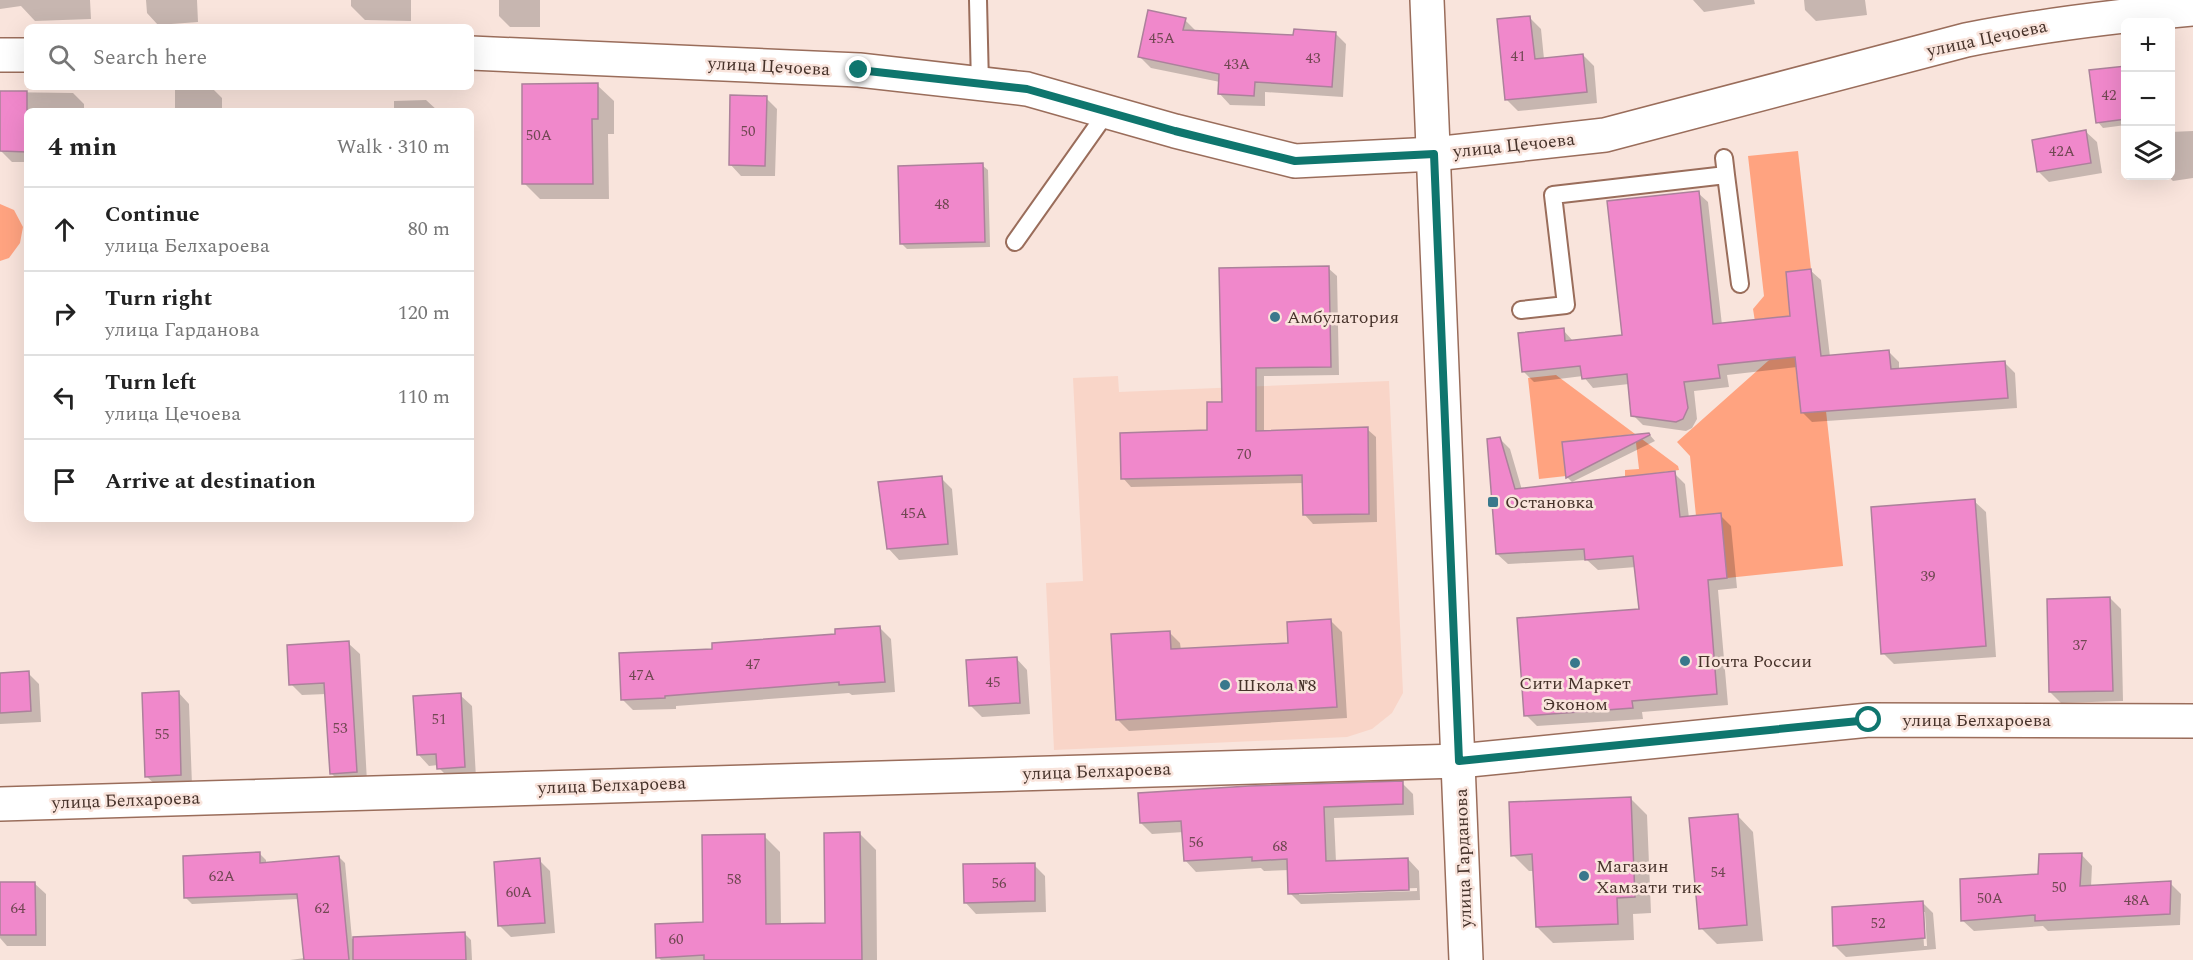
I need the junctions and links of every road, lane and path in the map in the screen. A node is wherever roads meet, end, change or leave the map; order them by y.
1 (978, 0) edge
2 (1427, 0) edge
3 (2193, 9) edge
4 (474, 53) edge
5 (0, 55) edge
6 (24, 55) edge
7 (980, 84) junction
8 (1107, 112) junction
9 (1434, 154) junction
10 (1015, 242) dead end
11 (1740, 284) dead end
12 (1521, 310) dead end
13 (2193, 721) edge
14 (1459, 761) junction
15 (0, 804) edge
16 (1466, 960) edge

1 - 7 lane
2 - 9 street, улица Гарданова
3 - 9 street, улица Цечоева
4 - 7 street, улица Цечоева
5 - 6 street
7 - 8 street, улица Цечоева
8 - 9 street, улица Цечоева
8 - 10 lane
9 - 14 street, улица Гарданова
11 - 12 lane
13 - 14 street, улица Белхароева
14 - 15 street, улица Белхароева
14 - 16 street, улица Гарданова

